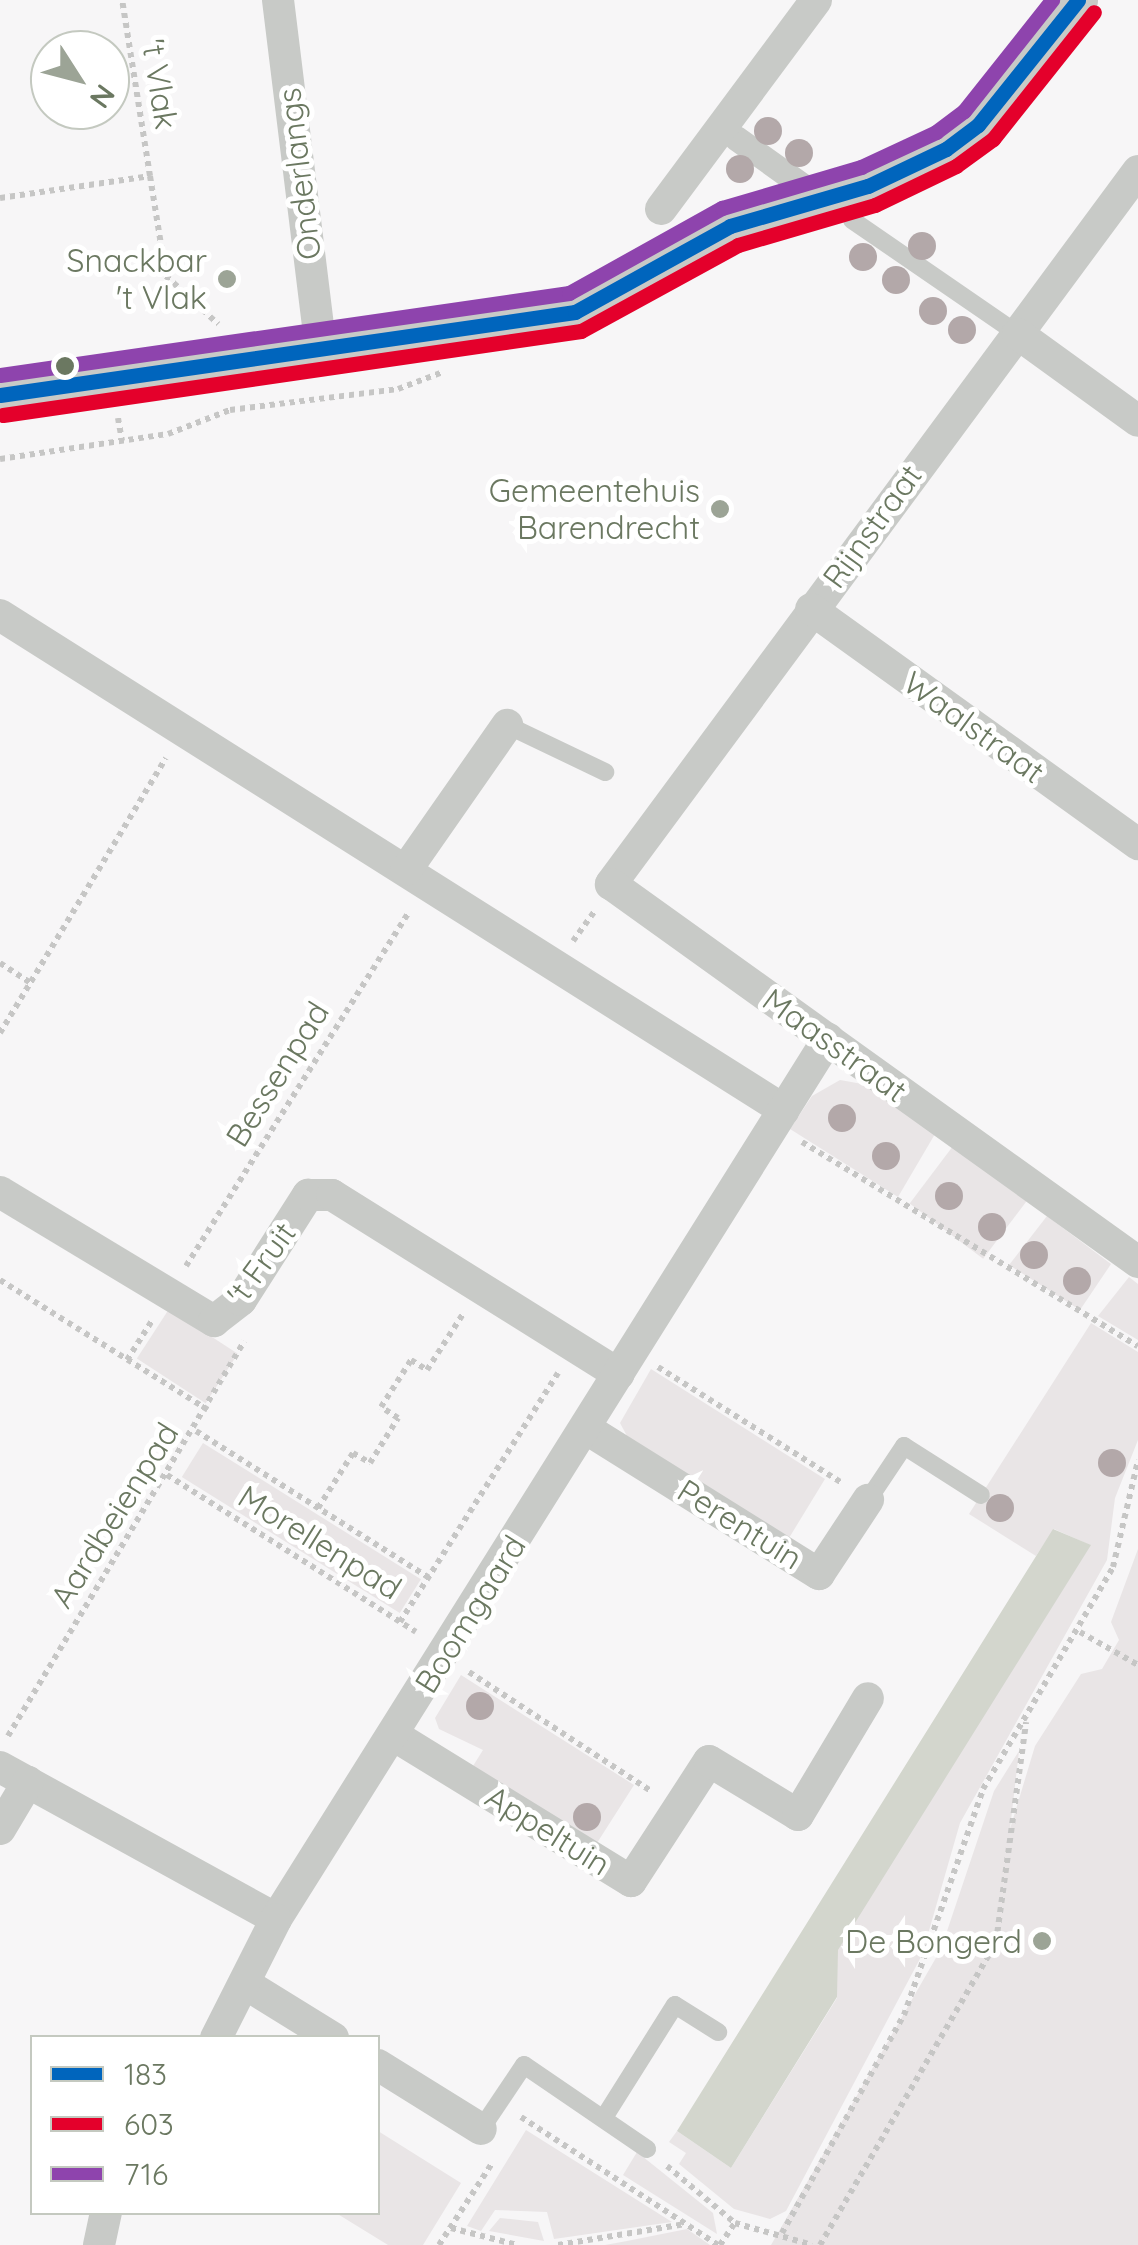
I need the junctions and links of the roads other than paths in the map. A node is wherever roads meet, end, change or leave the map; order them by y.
1 (278, 0) edge
2 (816, 0) edge
3 (1078, 0) edge
4 (736, 138) dead end
5 (1138, 171) edge
6 (803, 186) dead end
7 (660, 209) dead end
8 (852, 220) dead end
9 (1018, 334) junction
10 (322, 348) junction
11 (0, 395) edge
12 (1138, 421) edge
13 (811, 609) junction
14 (0, 615) edge
15 (507, 724) joint
16 (605, 772) dead end
17 (1138, 844) edge
18 (416, 876) junction
19 (611, 884) joint
20 (828, 1039) junction
21 (779, 1118) junction
22 (0, 1192) edge
23 (1138, 1262) edge
24 (626, 1363) junction
25 (585, 1428) junction
26 (981, 1495) dead end
27 (868, 1500) joint
28 (868, 1698) dead end
29 (395, 1736) junction
30 (14, 1774) edge
31 (0, 1828) edge
32 (276, 1919) junction
33 (249, 1986) junction
34 (718, 2032) dead end
35 (218, 2035) edge
36 (328, 2035) edge
37 (380, 2066) edge
38 (605, 2116) junction
39 (482, 2129) joint
40 (647, 2149) road end
41 (105, 2215) edge
42 (98, 2245) edge

1 - 10 street, Onderlangs
2 - 7 street
3 - 10 street
4 - 6 street
5 - 9 street, Rijnstraat
8 - 9 lane
9 - 12 street
9 - 13 street, Rijnstraat
10 - 11 street
13 - 17 street, Waalstraat
13 - 19 street, Rijnstraat
14 - 18 street
15 - 16 lane
15 - 18 street
18 - 21 street
19 - 20 street, Maasstraat
20 - 21 street, Boomgaard
20 - 23 street, Maasstraat
21 - 24 street, Boomgaard
22 - 24 street, 't Fruit
24 - 25 street, Boomgaard
25 - 27 street, Perentuin
25 - 29 street, Boomgaard
26 - 27 lane, Perentuin
28 - 29 street, Appeltuin
29 - 32 street, Boomgaard
30 - 31 street
30 - 32 street
32 - 33 street, Boomgaard
33 - 35 street, Boomgaard
33 - 36 street
34 - 38 lane
37 - 39 street
38 - 39 lane
38 - 40 lane
41 - 42 street

